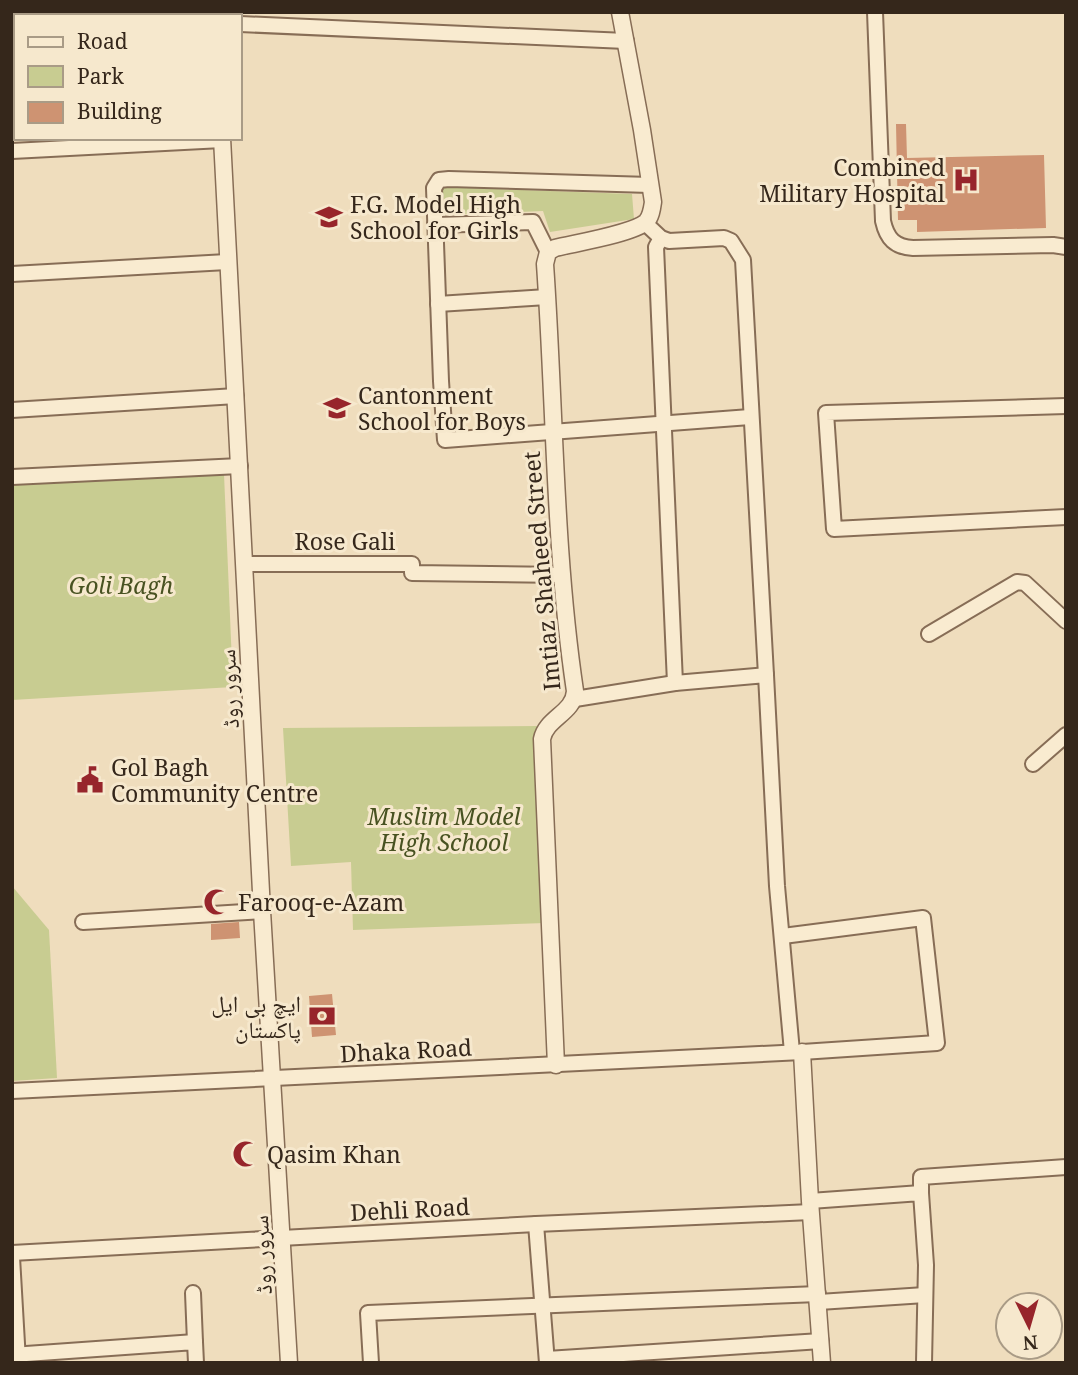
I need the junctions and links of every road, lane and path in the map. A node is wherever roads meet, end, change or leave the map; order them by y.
1 (620, 12) edge
2 (875, 12) edge
3 (242, 24) edge
4 (626, 41) junction
5 (204, 140) edge
6 (222, 140) edge
7 (12, 151) edge
8 (650, 185) junction
9 (645, 223) junction
10 (435, 225) junction
11 (661, 238) junction
12 (1066, 247) edge
13 (548, 252) junction
14 (227, 262) junction
15 (12, 274) edge
16 (547, 297) junction
17 (438, 304) junction
18 (236, 396) junction
19 (1066, 406) edge
20 (12, 410) edge
21 (750, 417) junction
22 (662, 424) junction
23 (552, 431) junction
24 (240, 466) junction
25 (12, 477) edge
26 (1066, 517) edge
27 (245, 564) junction
28 (562, 575) junction
29 (1066, 621) edge
30 (929, 634) dead end
31 (765, 675) junction
32 (675, 683) junction
33 (575, 699) junction
34 (1066, 735) edge
35 (1033, 764) dead end
36 (262, 911) junction
37 (83, 922) dead end
38 (783, 936) junction
39 (797, 1052) junction
40 (556, 1065) junction
41 (272, 1079) junction
42 (12, 1091) edge
43 (1066, 1167) edge
44 (921, 1193) junction
45 (810, 1207) junction
46 (536, 1224) junction
47 (283, 1239) junction
48 (12, 1255) edge
49 (193, 1293) dead end
50 (925, 1295) junction
51 (818, 1298) junction
52 (543, 1306) junction
53 (821, 1341) junction
54 (195, 1342) junction
55 (16, 1357) edge
56 (547, 1361) edge
57 (196, 1363) edge
58 (289, 1363) edge
59 (371, 1363) edge
60 (822, 1363) edge
61 (924, 1363) edge

1 - 4 street
2 - 12 street
3 - 4 street
4 - 8 street
5 - 7 street
6 - 14 street, سرور روڈ
8 - 9 street
8 - 10 street
9 - 11 street
9 - 13 street
10 - 13 street
10 - 17 street
11 - 21 street
11 - 22 street
13 - 16 street, Imtiaz Shaheed Street
14 - 15 street
14 - 18 street, سرور روڈ
16 - 17 street
16 - 23 street, Imtiaz Shaheed Street
17 - 23 street
18 - 20 street
18 - 24 street, سرور روڈ
19 - 26 street
21 - 22 street
21 - 31 street
22 - 23 street
22 - 32 street
23 - 28 street, Imtiaz Shaheed Street
24 - 25 street
24 - 27 street, سرور روڈ
27 - 28 street, Rose Gali
27 - 36 street, سرور روڈ
28 - 33 street, Imtiaz Shaheed Street
29 - 30 street
31 - 32 street
31 - 38 street
32 - 33 street
33 - 40 street, Imtiaz Shaheed Street
34 - 35 street
36 - 37 street
36 - 41 street, سرور روڈ
38 - 39 street
38 - 39 street, Dhaka Road
39 - 40 street, Dhaka Road
39 - 45 street
40 - 41 street, Dhaka Road
41 - 42 street, Dhaka Road
41 - 47 street, سرور روڈ
43 - 44 street
44 - 45 street, Dehli Road
44 - 50 street
45 - 46 street, Dehli Road
45 - 51 street
46 - 47 street, Dehli Road
46 - 52 street
47 - 48 street, Dehli Road
47 - 58 street, سرور روڈ
48 - 55 street
49 - 54 street
50 - 51 street
50 - 61 street
51 - 52 street
51 - 53 street
52 - 56 street
52 - 59 street
53 - 56 street
53 - 60 street
54 - 55 street
54 - 57 street

